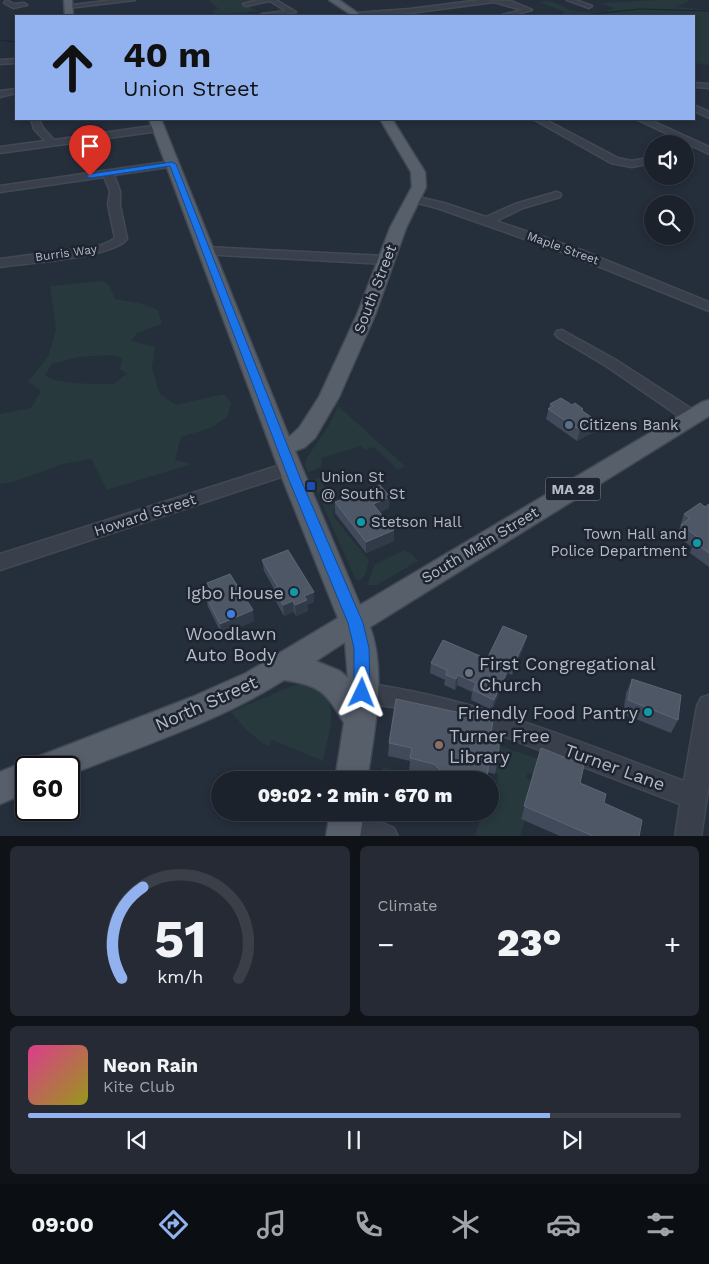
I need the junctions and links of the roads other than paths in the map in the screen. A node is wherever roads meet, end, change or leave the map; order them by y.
1 (16, 0) edge
2 (132, 0) edge
3 (268, 0) edge
4 (272, 0) edge
5 (333, 0) edge
6 (570, 0) edge
7 (3, 2) edge
8 (68, 3) edge
9 (246, 4) dead end
10 (24, 5) dead end
11 (372, 6) dead end
12 (589, 6) dead end
13 (410, 11) junction
14 (354, 14) edge
15 (270, 15) edge
16 (418, 15) edge
17 (506, 15) edge
18 (15, 61) edge
19 (0, 62) edge
20 (695, 85) edge
21 (709, 86) edge
22 (3, 94) edge
23 (15, 100) edge
24 (695, 108) edge
25 (709, 114) edge
26 (34, 120) edge
27 (387, 120) edge
28 (540, 120) edge
29 (643, 120) edge
30 (157, 124) edge
31 (52, 143) junction
32 (0, 150) edge
33 (708, 151) edge
34 (694, 153) edge
35 (644, 162) edge
36 (172, 164) junction
37 (108, 173) junction
38 (0, 189) edge
39 (556, 196) dead end
40 (414, 199) junction
41 (487, 221) junction
42 (206, 251) junction
43 (386, 260) junction
44 (0, 262) edge
45 (709, 307) edge
46 (562, 334) dead end
47 (701, 412) edge
48 (283, 448) junction
49 (290, 468) junction
50 (0, 562) edge
51 (355, 623) junction
52 (281, 667) junction
53 (709, 706) edge
54 (361, 707) junction
55 (78, 756) edge
56 (352, 771) edge
57 (15, 782) edge
58 (0, 788) edge
59 (694, 797) junction
60 (345, 826) edge
61 (386, 836) edge
62 (688, 836) edge

1 - 7 street
2 - 8 street
3 - 9 street
4 - 15 street
5 - 14 main road
6 - 12 street
7 - 10 street
11 - 14 street
13 - 14 street
13 - 16 street
13 - 17 street
18 - 19 street
20 - 21 street
22 - 23 street
24 - 25 street
26 - 31 street
27 - 40 main road, South Street
28 - 35 street
29 - 33 street
30 - 31 street
30 - 36 main road
31 - 32 street
33 - 34 street
36 - 37 street
36 - 42 main road
37 - 38 street
37 - 44 street, Burris Way
39 - 41 street
40 - 41 street, Maple Street
40 - 43 main road, South Street
41 - 45 street, Maple Street
42 - 43 street
42 - 48 main road
43 - 48 main road, South Street
46 - 47 street
47 - 51 main road, South Main Street / MA 28
48 - 49 main road
49 - 50 street, Howard Street
49 - 51 main road
51 - 52 main road, North Street
51 - 54 main road
52 - 54 main road
52 - 55 main road, North Street
53 - 59 street
54 - 56 main road
54 - 59 street, Turner Lane
57 - 58 main road
59 - 62 street
60 - 61 street

